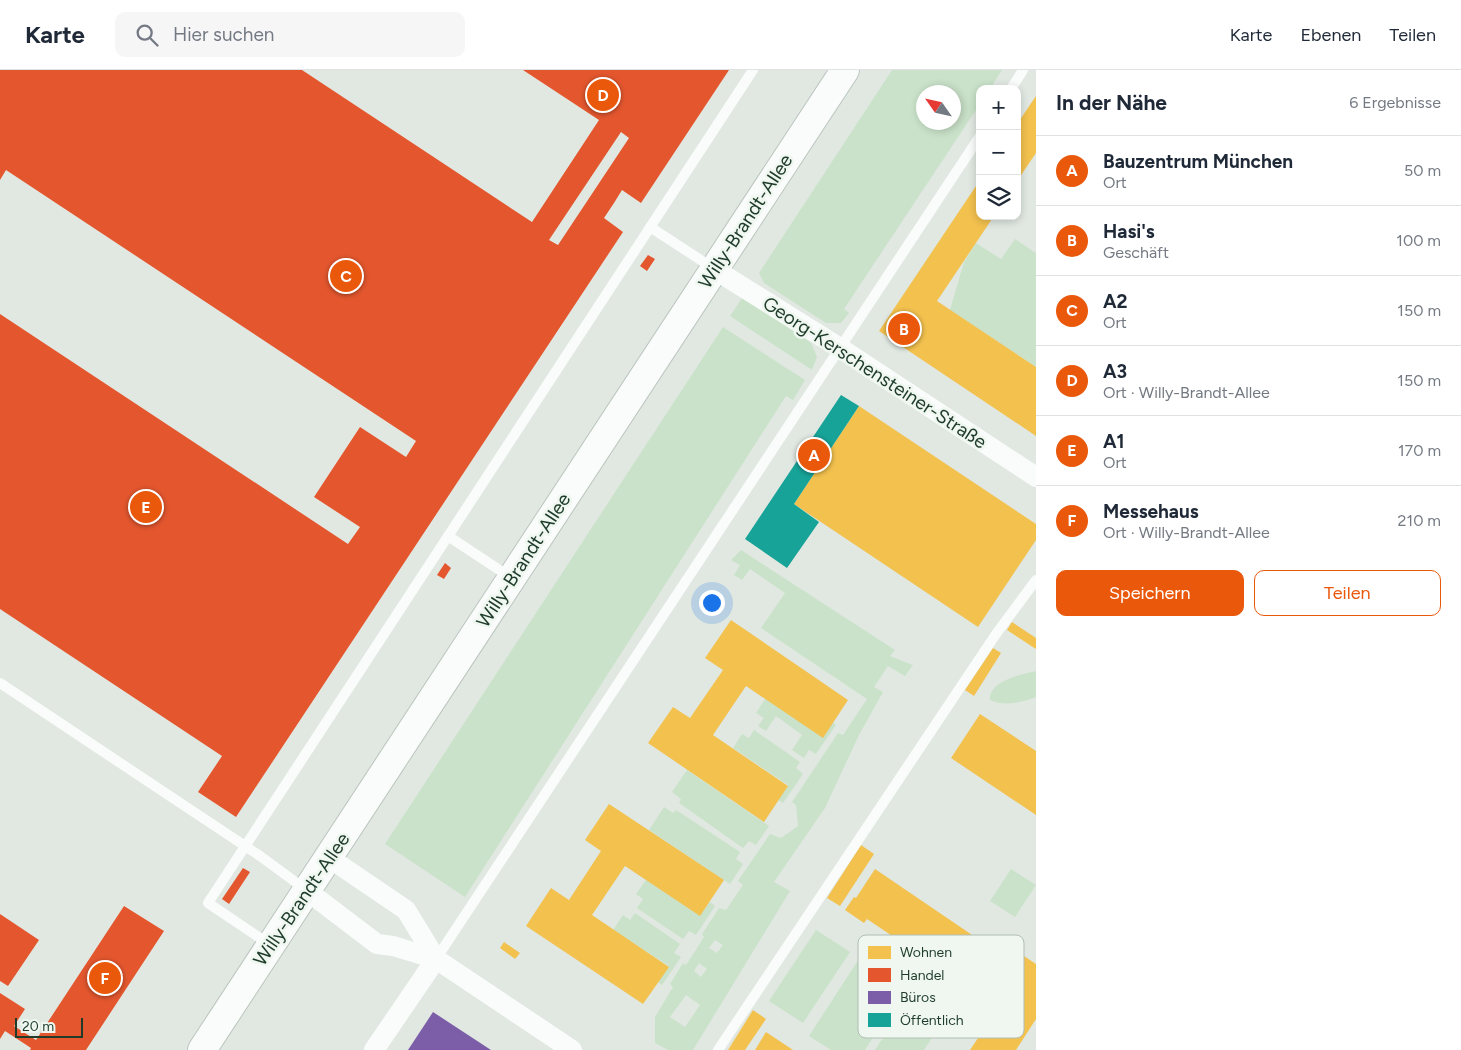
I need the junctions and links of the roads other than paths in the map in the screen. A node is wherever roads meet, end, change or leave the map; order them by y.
1 (753, 70) edge
2 (845, 70) edge
3 (1023, 70) edge
4 (1013, 85) edge
5 (976, 142) edge
6 (650, 227) junction
7 (714, 269) junction
8 (840, 348) junction
9 (1036, 477) edge
10 (448, 536) junction
11 (510, 578) junction
12 (1036, 580) edge
13 (0, 683) edge
14 (245, 846) junction
15 (328, 857) junction
16 (306, 890) junction
17 (270, 945) junction
18 (436, 959) junction
19 (202, 1050) edge
20 (374, 1050) edge
21 (572, 1050) edge
22 (718, 1050) edge

1 - 6 lane
2 - 7 main road, Willy-Brandt-Allee
3 - 4 lane
5 - 8 lane
6 - 7 lane
6 - 10 lane
7 - 8 street, Georg-Kerschensteiner-Straße
7 - 11 main road, Willy-Brandt-Allee
8 - 9 street, Georg-Kerschensteiner-Straße
8 - 18 lane
10 - 11 lane
10 - 14 lane
11 - 15 main road, Willy-Brandt-Allee
12 - 22 lane
13 - 14 lane
14 - 16 lane
14 - 17 lane
15 - 16 main road, Willy-Brandt-Allee
15 - 18 street
16 - 17 main road, Willy-Brandt-Allee
16 - 18 street
17 - 19 main road, Willy-Brandt-Allee
18 - 20 street
18 - 21 street

